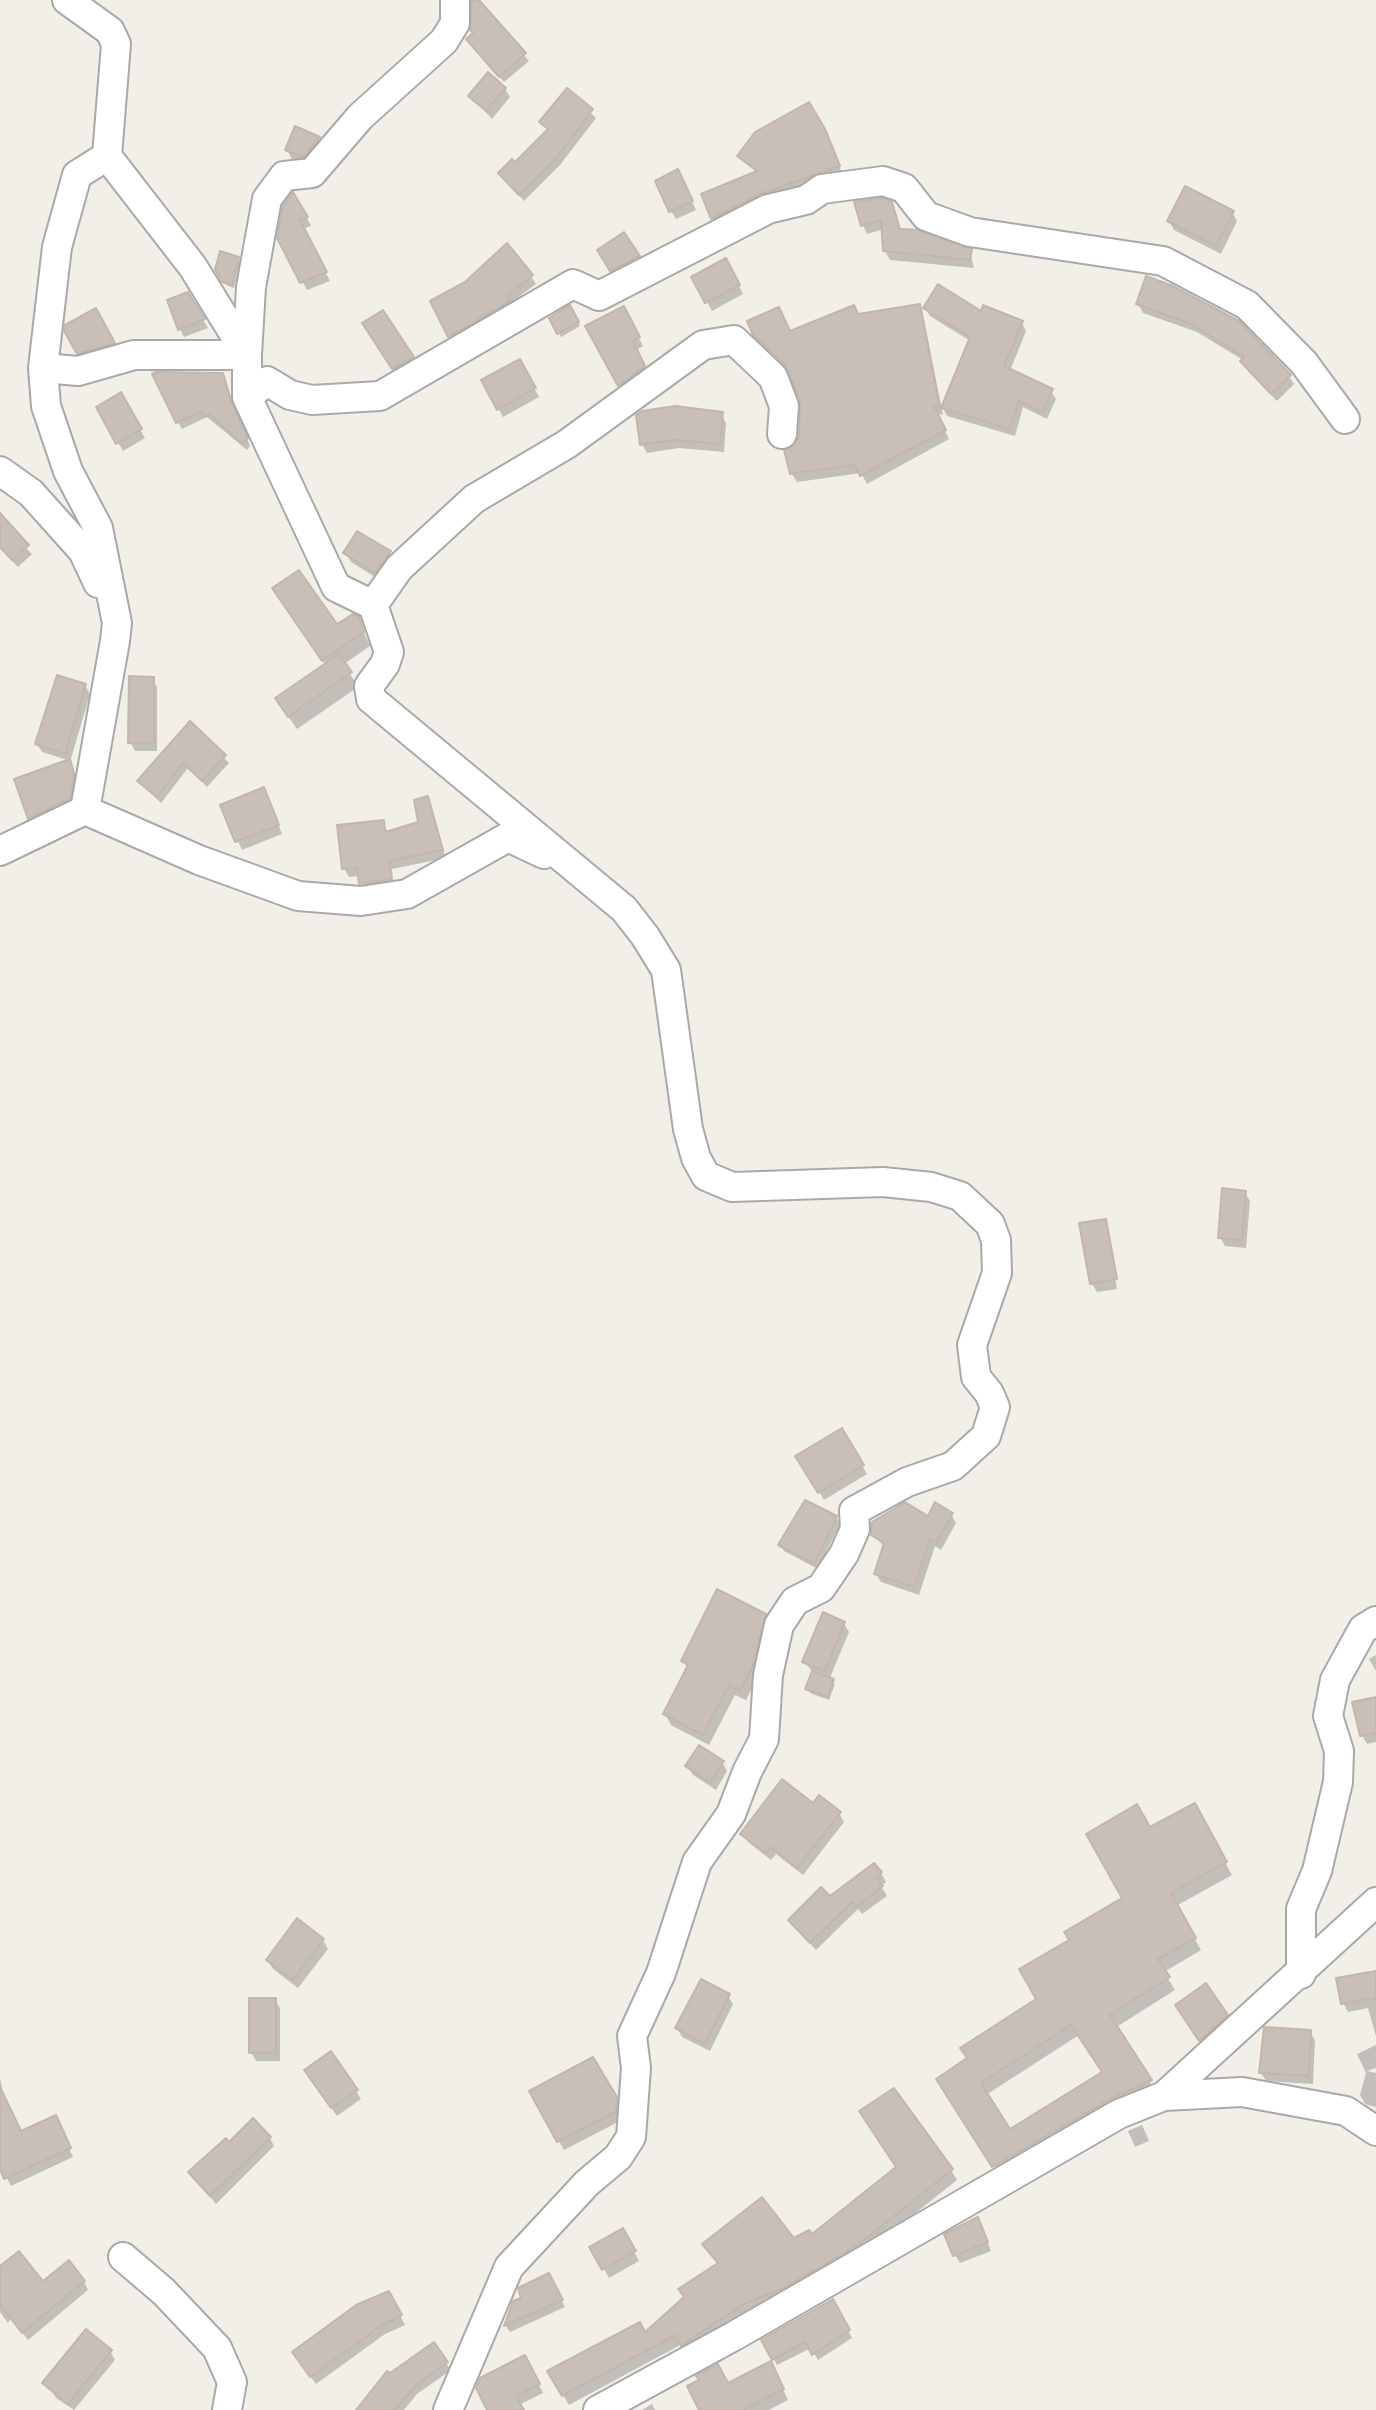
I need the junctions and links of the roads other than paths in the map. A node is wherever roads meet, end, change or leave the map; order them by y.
1 (67, 0) edge
2 (455, 0) edge
3 (107, 156) junction
4 (247, 355) junction
5 (43, 368) junction
6 (247, 397) junction
7 (1345, 419) dead end
8 (782, 434) dead end
9 (0, 471) edge
10 (373, 605) junction
11 (117, 623) junction
12 (85, 810) junction
13 (0, 851) edge
14 (576, 869) junction
15 (1376, 1621) edge
16 (1376, 1902) edge
17 (1301, 1974) junction
18 (1164, 2096) junction
19 (1376, 2131) edge
20 (123, 2257) dead end
21 (227, 2410) edge
22 (448, 2410) edge
23 (598, 2410) edge

1 - 3 street
2 - 4 street
3 - 4 street
3 - 5 street
4 - 5 street
4 - 6 street
5 - 11 street
6 - 7 street
6 - 10 street
8 - 10 street
9 - 11 street
10 - 14 street
11 - 12 street
12 - 13 street
12 - 14 street
14 - 22 street
15 - 17 street
16 - 17 street
17 - 18 street
18 - 19 street
18 - 23 street
20 - 21 street

